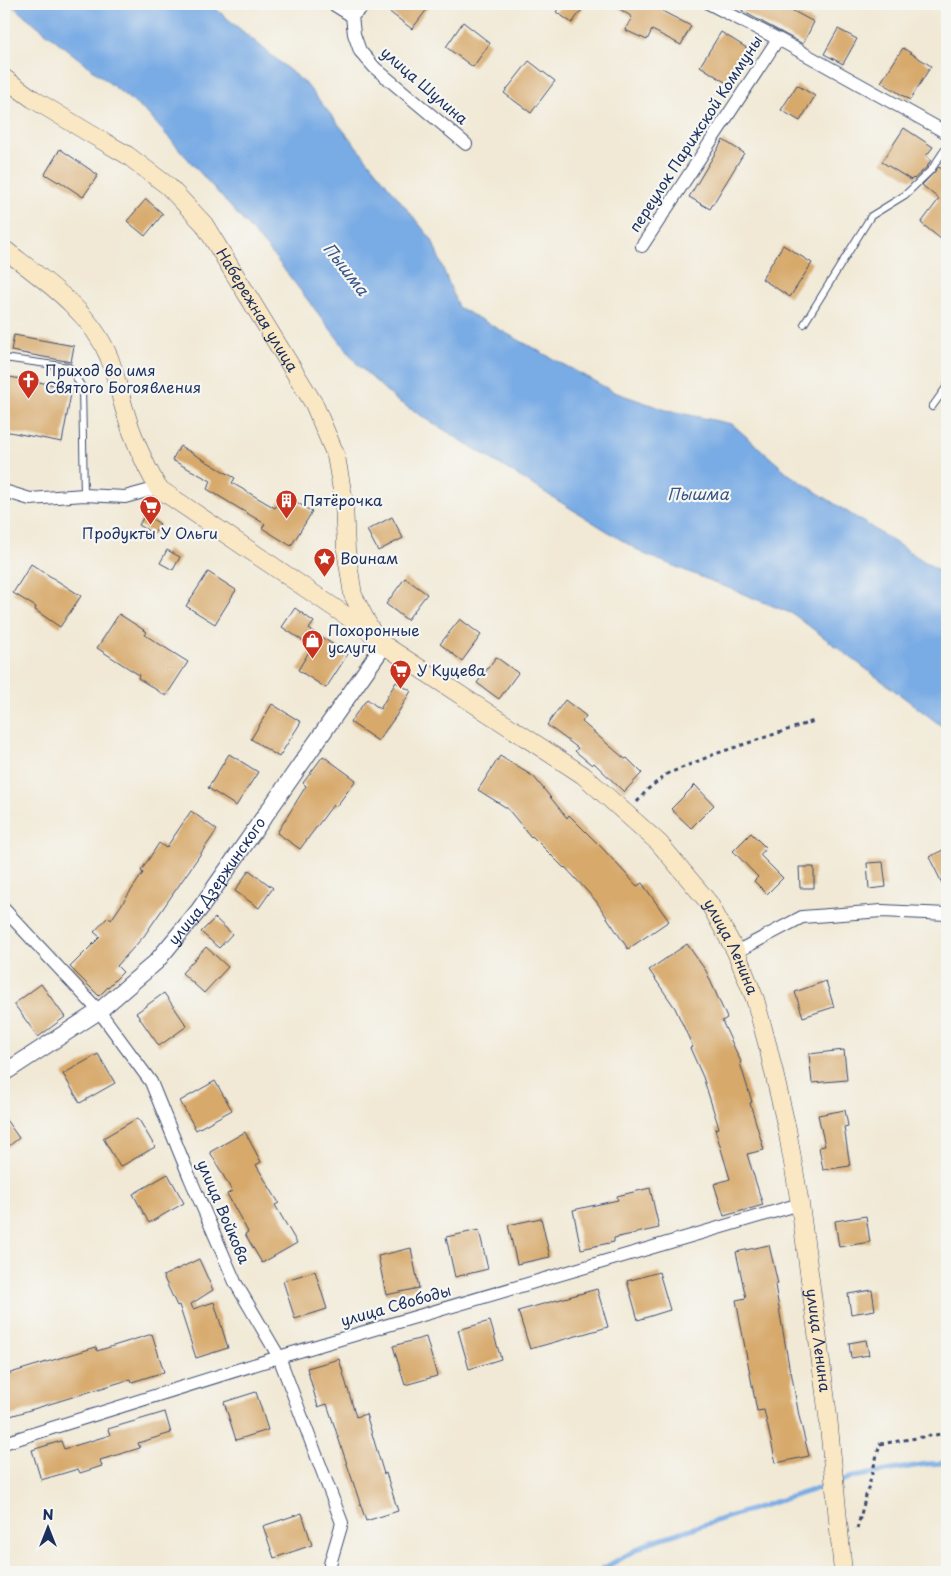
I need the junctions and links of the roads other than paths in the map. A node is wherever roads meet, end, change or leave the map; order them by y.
1 (333, 4) edge
2 (366, 4) edge
3 (710, 4) edge
4 (352, 16) junction
5 (778, 39) junction
6 (4, 78) edge
7 (947, 133) edge
8 (466, 144) dead end
9 (947, 146) edge
10 (642, 246) dead end
11 (4, 249) edge
12 (804, 324) dead end
13 (4, 358) edge
14 (947, 386) edge
15 (932, 406) dead end
16 (158, 488) junction
17 (4, 492) edge
18 (84, 495) junction
19 (379, 640) junction
20 (4, 909) edge
21 (947, 914) edge
22 (736, 952) junction
23 (100, 1011) junction
24 (4, 1073) edge
25 (800, 1204) junction
26 (279, 1357) junction
27 (4, 1444) edge
28 (330, 1564) dead end
29 (843, 1572) edge

1 - 4 street
2 - 4 street
3 - 5 street
4 - 8 street, улица Шулина
5 - 7 street
5 - 10 street, переулок Парижской Коммуны
6 - 19 main road, Набережная улица
9 - 12 lane
11 - 16 main road
13 - 18 lane
14 - 15 lane
16 - 18 street
16 - 19 main road, улица Ленина
17 - 18 street
19 - 22 main road, улица Ленина
19 - 23 street, улица Дзержинского
20 - 23 street, улица Войкова
21 - 22 street
22 - 25 main road, улица Ленина
23 - 24 street, улица Дзержинского
23 - 26 street, улица Войкова
25 - 26 street, улица Свободы
25 - 29 main road, улица Ленина
26 - 27 street, улица Свободы
26 - 28 street, улица Войкова

